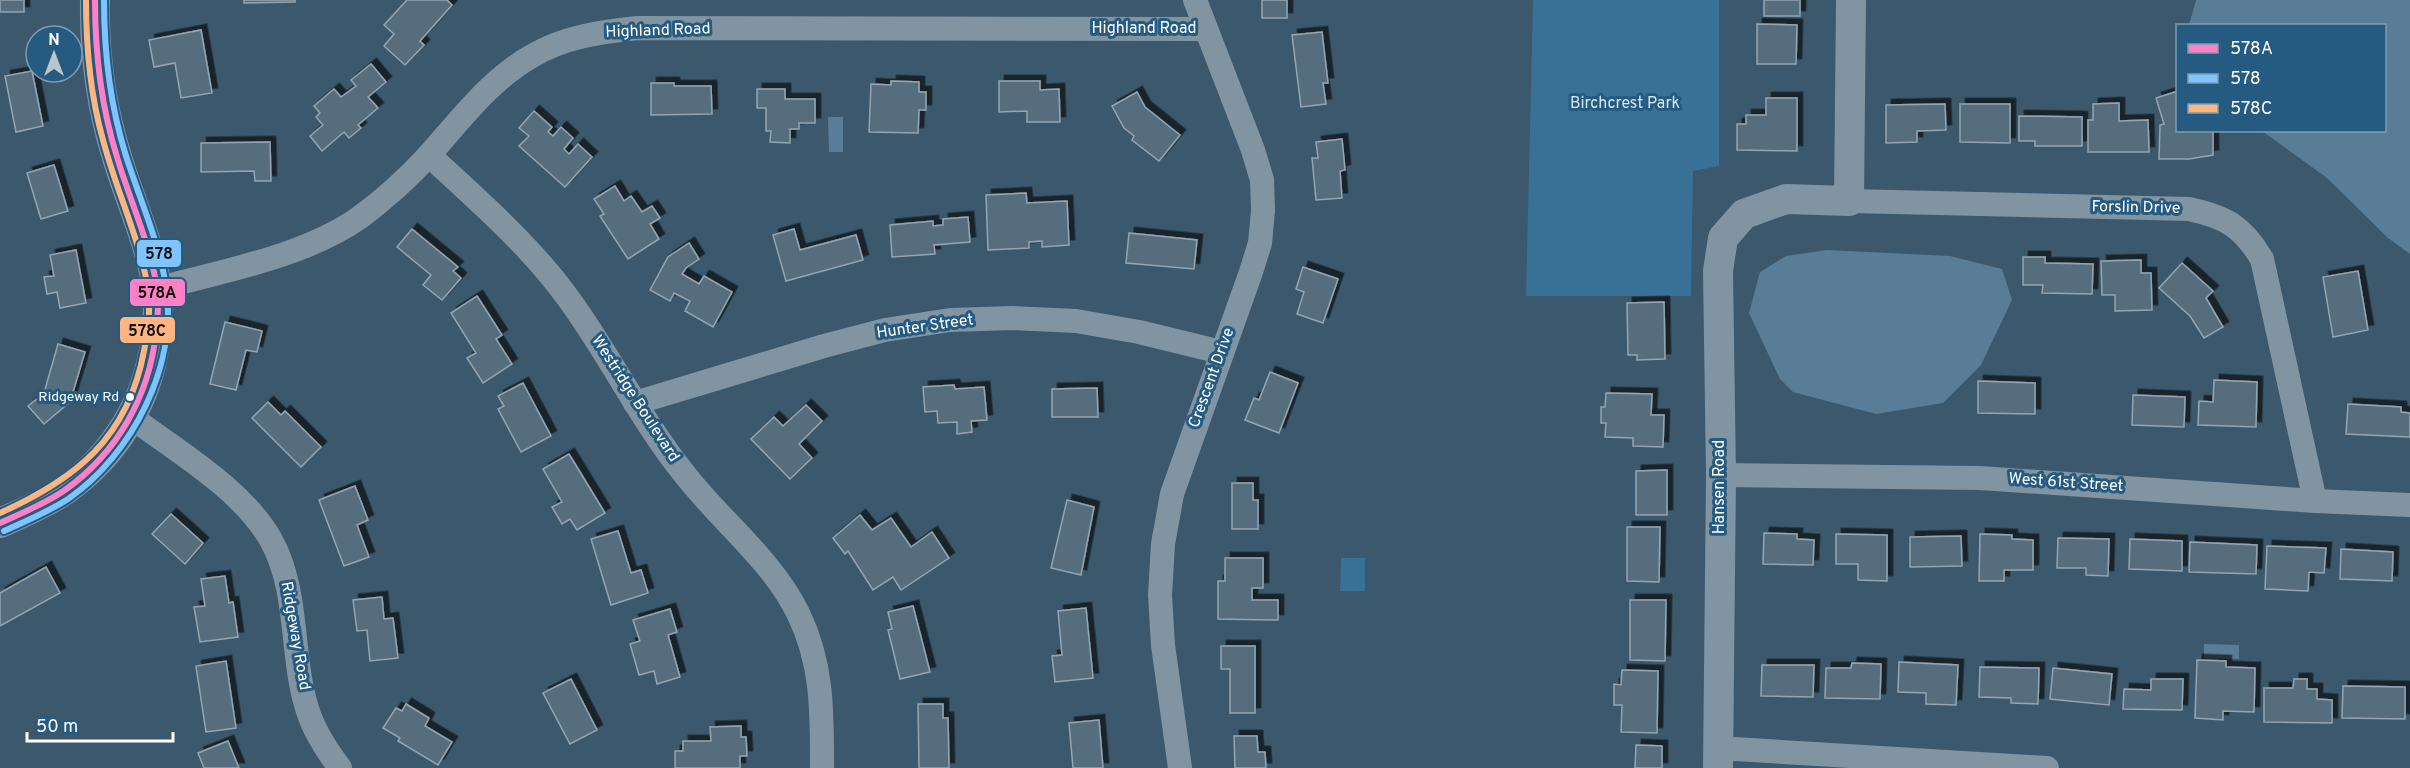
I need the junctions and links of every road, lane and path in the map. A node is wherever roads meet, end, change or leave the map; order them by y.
1 (94, 0) edge
2 (1195, 0) edge
3 (1851, 0) edge
4 (1205, 29) junction
5 (429, 155) junction
6 (1849, 201) junction
7 (1744, 214) joint
8 (157, 289) junction
9 (1221, 352) junction
10 (635, 403) junction
11 (131, 417) junction
12 (1721, 475) junction
13 (2316, 501) junction
14 (2410, 505) edge
15 (0, 523) edge
16 (1718, 758) edge
17 (340, 768) edge
18 (822, 768) edge
19 (1180, 768) edge
20 (2048, 768) edge

1 - 8 street
2 - 4 street, Crescent Drive
3 - 6 street
4 - 5 street, Highland Road
4 - 9 street, Crescent Drive
5 - 8 street, Highland Road
5 - 10 street, Westridge Boulevard
6 - 7 street, Forslin Drive
6 - 13 street, Forslin Drive
7 - 12 street, Hansen Road
8 - 11 street
9 - 10 street, Hunter Street
9 - 19 street, Crescent Drive
10 - 18 street, Westridge Boulevard
11 - 15 street
11 - 17 street, Ridgeway Road
12 - 13 street, West 61st Street
12 - 16 street, Hansen Road
13 - 14 street, West 61st Street
16 - 20 street

